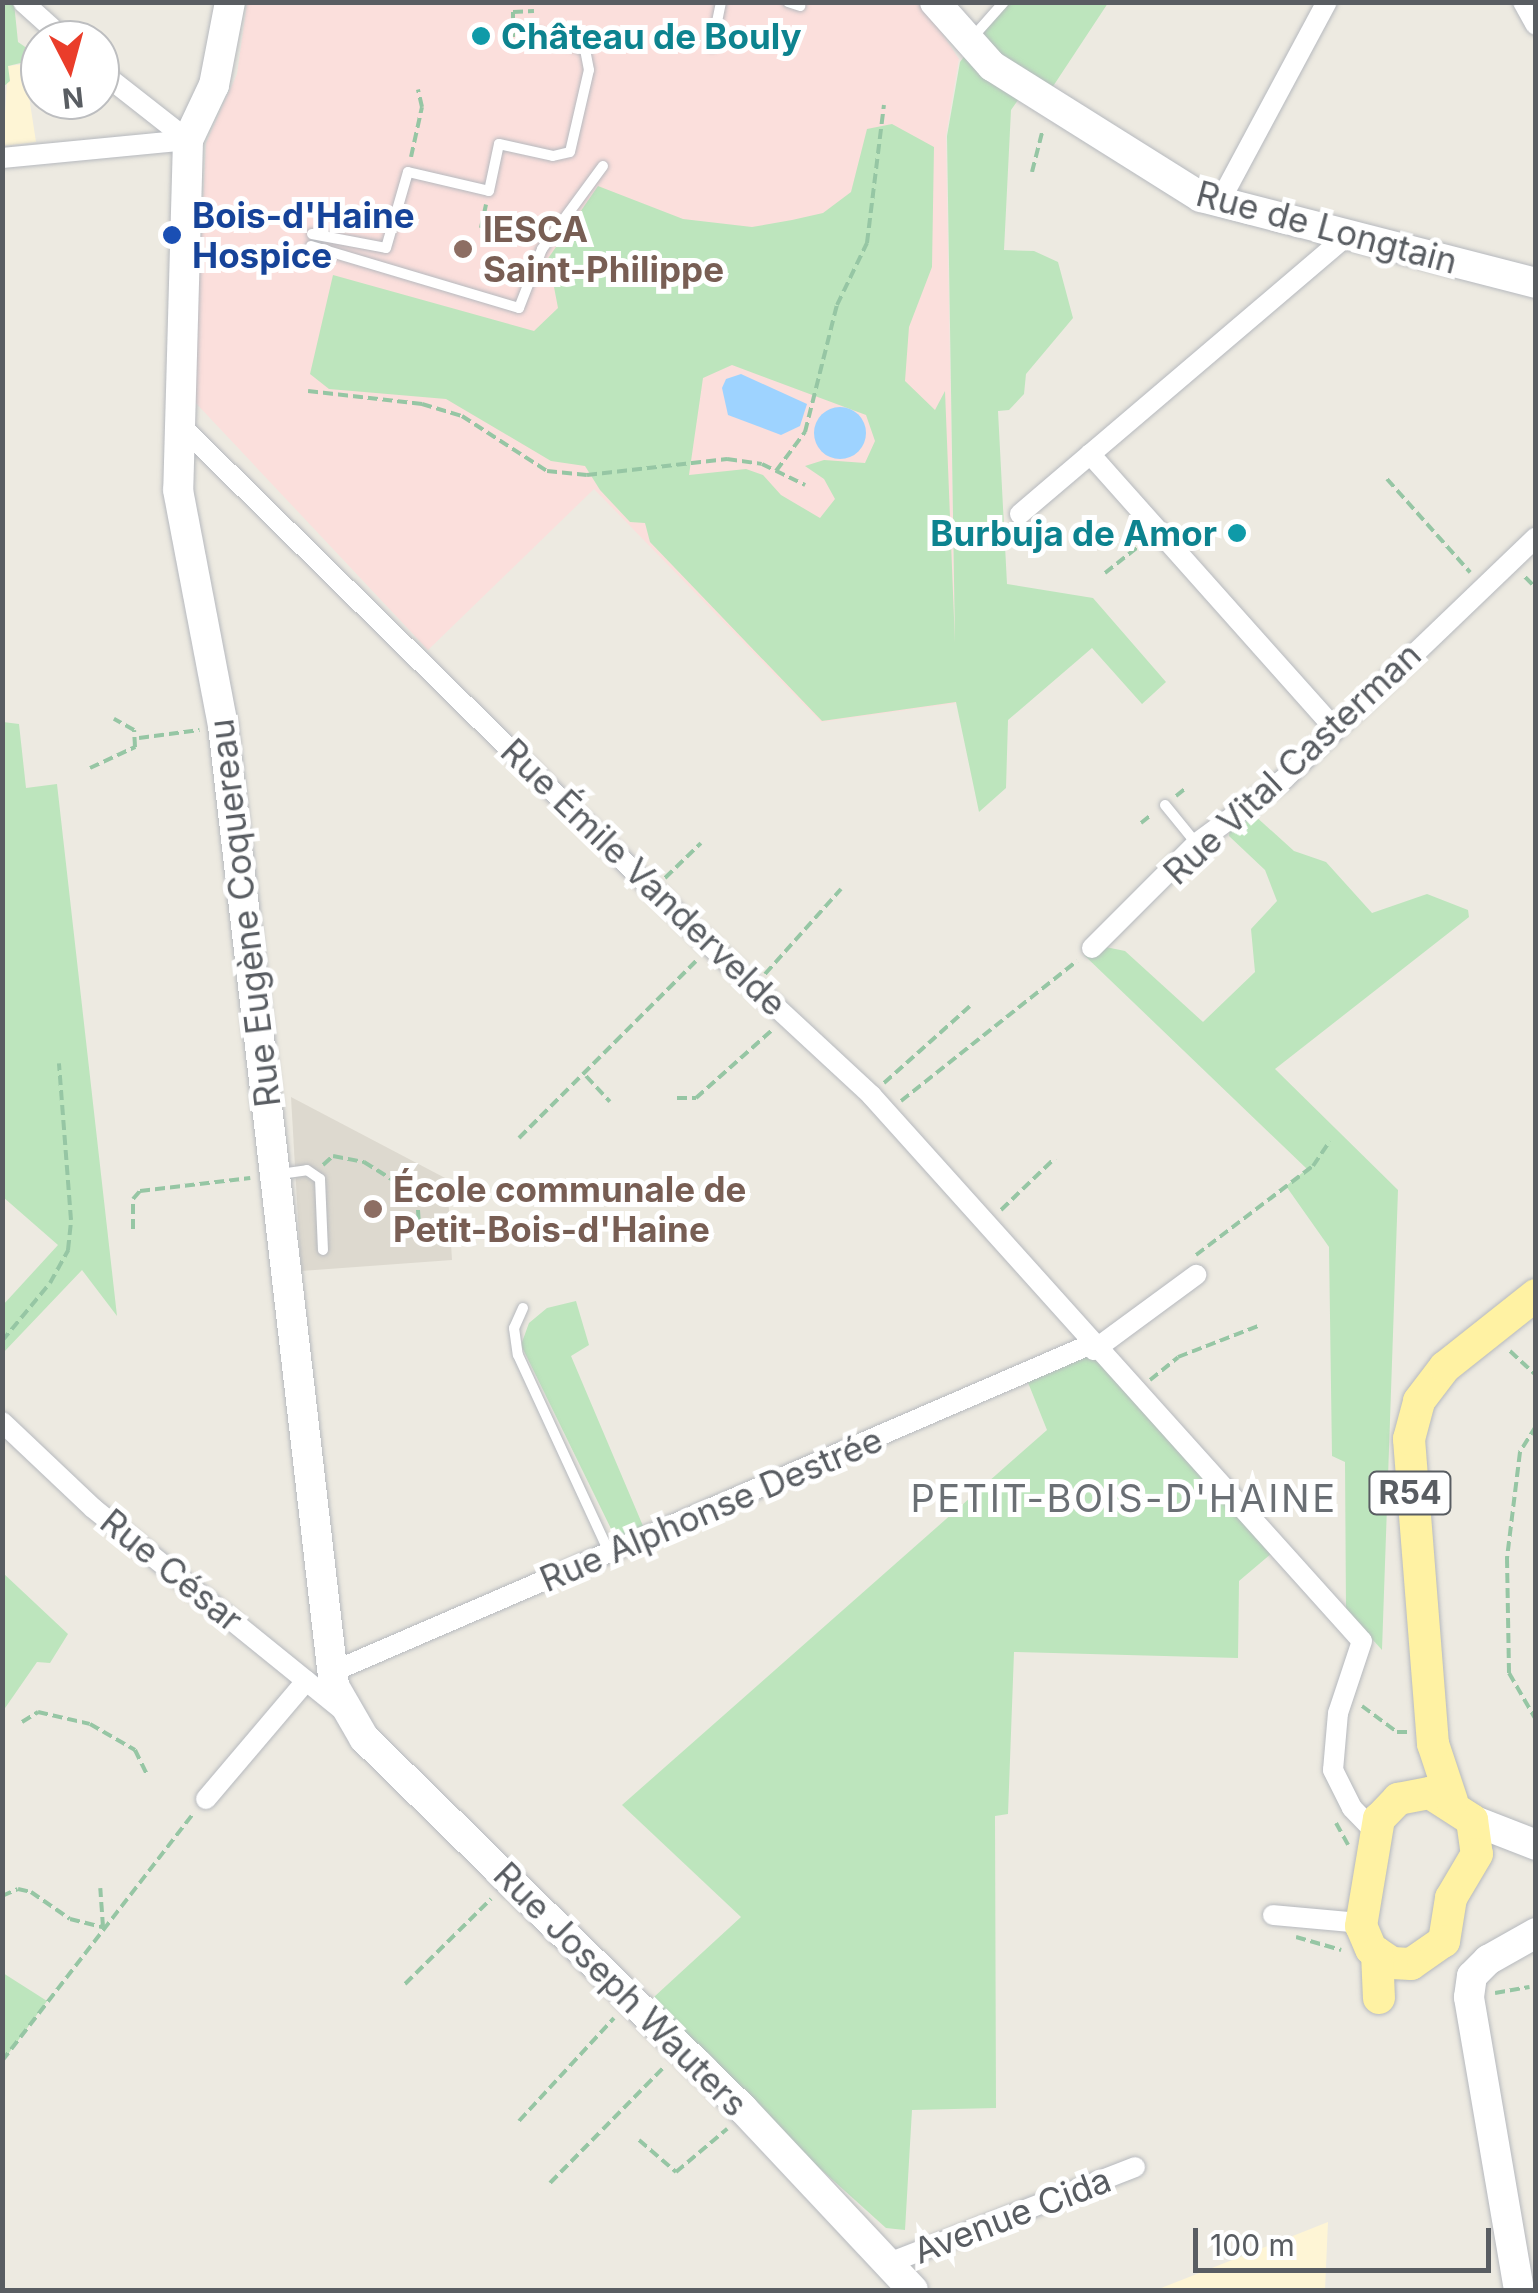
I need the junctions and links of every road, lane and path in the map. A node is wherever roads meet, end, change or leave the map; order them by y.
1 (23, 2) edge
2 (230, 2) edge
3 (720, 2) edge
4 (935, 2) edge
5 (1004, 2) edge
6 (1327, 2) edge
7 (1523, 2) edge
8 (43, 20) edge
9 (1536, 24) edge
10 (528, 32) dead end
11 (712, 46) dead end
12 (971, 46) junction
13 (120, 86) edge
14 (418, 88) dead end
15 (884, 105) dead end
16 (1055, 108) junction
17 (188, 140) junction
18 (2, 158) edge
19 (603, 166) dead end
20 (408, 172) junction
21 (1032, 172) dead end
22 (489, 190) junction
23 (1219, 203) junction
24 (481, 228) dead end
25 (1348, 236) junction
26 (1536, 283) edge
27 (308, 392) dead end
28 (177, 422) junction
29 (1090, 454) junction
30 (776, 471) junction
31 (1387, 479) dead end
32 (805, 485) dead end
33 (1020, 514) dead end
34 (1158, 530) junction
35 (1536, 536) edge
36 (1105, 573) dead end
37 (1483, 586) junction
38 (114, 719) dead end
39 (223, 726) junction
40 (1333, 727) junction
41 (137, 738) junction
42 (90, 768) dead end
43 (1165, 804) dead end
44 (700, 843) dead end
45 (1197, 844) junction
46 (652, 890) junction
47 (841, 890) dead end
48 (707, 943) junction
49 (1092, 948) joint
50 (754, 985) junction
51 (970, 1006) dead end
52 (788, 1016) junction
53 (59, 1063) dead end
54 (584, 1075) junction
55 (871, 1095) junction
56 (677, 1098) dead end
57 (610, 1102) dead end
58 (886, 1113) junction
59 (520, 1138) dead end
60 (1330, 1141) dead end
61 (1055, 1158) dead end
62 (316, 1172) junction
63 (274, 1175) junction
64 (983, 1227) junction
65 (133, 1228) dead end
66 (420, 1240) dead end
67 (323, 1250) dead end
68 (1201, 1272) joint
69 (1536, 1295) edge
70 (524, 1308) dead end
71 (1261, 1325) dead end
72 (2, 1341) edge
73 (1507, 1346) dead end
74 (1091, 1347) junction
75 (1496, 1354) dead end
76 (1133, 1393) junction
77 (2, 1422) edge
78 (1536, 1426) edge
79 (610, 1553) junction
80 (330, 1688) junction
81 (1536, 1720) edge
82 (22, 1722) dead end
83 (1433, 1744) junction
84 (147, 1775) dead end
85 (206, 1799) joint
86 (1462, 1811) junction
87 (1393, 1812) junction
88 (1528, 1844) edge
89 (1471, 1864) junction
90 (510, 1880) junction
91 (100, 1888) dead end
92 (2, 1896) edge
93 (1363, 1912) junction
94 (1273, 1915) dead end
95 (103, 1927) junction
96 (1536, 1934) edge
97 (1377, 1953) junction
98 (406, 1984) dead end
99 (1529, 1987) dead end
100 (1469, 1997) junction
101 (1379, 1998) dead end
102 (632, 1999) junction
103 (682, 2048) junction
104 (2, 2061) edge
105 (746, 2112) junction
106 (520, 2122) dead end
107 (639, 2140) dead end
108 (1135, 2168) dead end
109 (550, 2183) dead end
110 (889, 2263) junction
111 (913, 2290) edge
112 (1519, 2290) edge

1 - 8 street
2 - 17 street, Rue Eugène Coquereau
3 - 11 lane
4 - 12 street, Rue de Longtain
5 - 12 lane
6 - 23 street
7 - 9 street
10 - 22 lane
12 - 16 street, Rue de Longtain
13 - 17 street
14 - 20 path
15 - 30 path
16 - 21 path
16 - 23 street, Rue de Longtain
17 - 18 street
17 - 28 street, Rue Eugène Coquereau
19 - 20 lane
20 - 22 lane
22 - 24 path
23 - 25 street, Rue de Longtain
25 - 26 street, Rue de Longtain
25 - 29 street
27 - 30 path
28 - 39 street, Rue Eugène Coquereau
28 - 46 street, Rue Émile Vandervelde
29 - 33 street
29 - 34 street
30 - 32 path
31 - 37 path
34 - 36 path
34 - 40 street
35 - 37 street, Rue Vital Casterman
37 - 40 street, Rue Vital Casterman
38 - 41 path
39 - 41 path
39 - 63 street, Rue Eugène Coquereau
40 - 45 street, Rue Vital Casterman
41 - 42 path
43 - 45 lane
44 - 46 path
45 - 49 street, Rue Vital Casterman
46 - 48 street, Rue Émile Vandervelde
47 - 50 path
48 - 50 street, Rue Émile Vandervelde
48 - 54 path
49 - 58 path
50 - 52 street, Rue Émile Vandervelde
51 - 55 path
52 - 55 street, Rue Émile Vandervelde
52 - 56 path
53 - 72 path
54 - 57 path
54 - 59 path
55 - 58 street, Rue Émile Vandervelde
58 - 64 street, Rue Émile Vandervelde
60 - 68 path
61 - 64 path
62 - 63 lane
62 - 66 path
62 - 67 lane
63 - 65 path
63 - 80 street, Rue Eugène Coquereau
64 - 74 street, Rue Émile Vandervelde
68 - 74 street
69 - 83 main road, R54
70 - 79 lane
71 - 76 path
73 - 75 path
74 - 76 street, Rue Émile Vandervelde
74 - 79 street, Rue Alphonse Destrée
76 - 87 street, Rue Émile Vandervelde
77 - 80 street, Rue César
78 - 81 path
79 - 80 street, Rue Alphonse Destrée
80 - 85 street
80 - 90 street, Rue Joseph Wauters
82 - 84 path
83 - 86 main road, R54
83 - 87 main road, R54
85 - 95 path
86 - 87 main road
86 - 88 street
86 - 89 main road, R54
87 - 93 main road, R54
88 - 89 street
89 - 97 main road, R54
90 - 98 path
90 - 102 street, Rue Joseph Wauters
91 - 95 path
92 - 95 path
93 - 94 street
93 - 97 main road
95 - 104 path
96 - 100 street
97 - 101 main road
99 - 100 path
100 - 112 street
102 - 103 street, Rue Joseph Wauters
102 - 106 path
103 - 105 street, Rue Joseph Wauters
103 - 109 path
105 - 107 path
105 - 110 street, Rue Joseph Wauters
108 - 110 street, Avenue Cida
110 - 111 street, Rue Joseph Wauters

